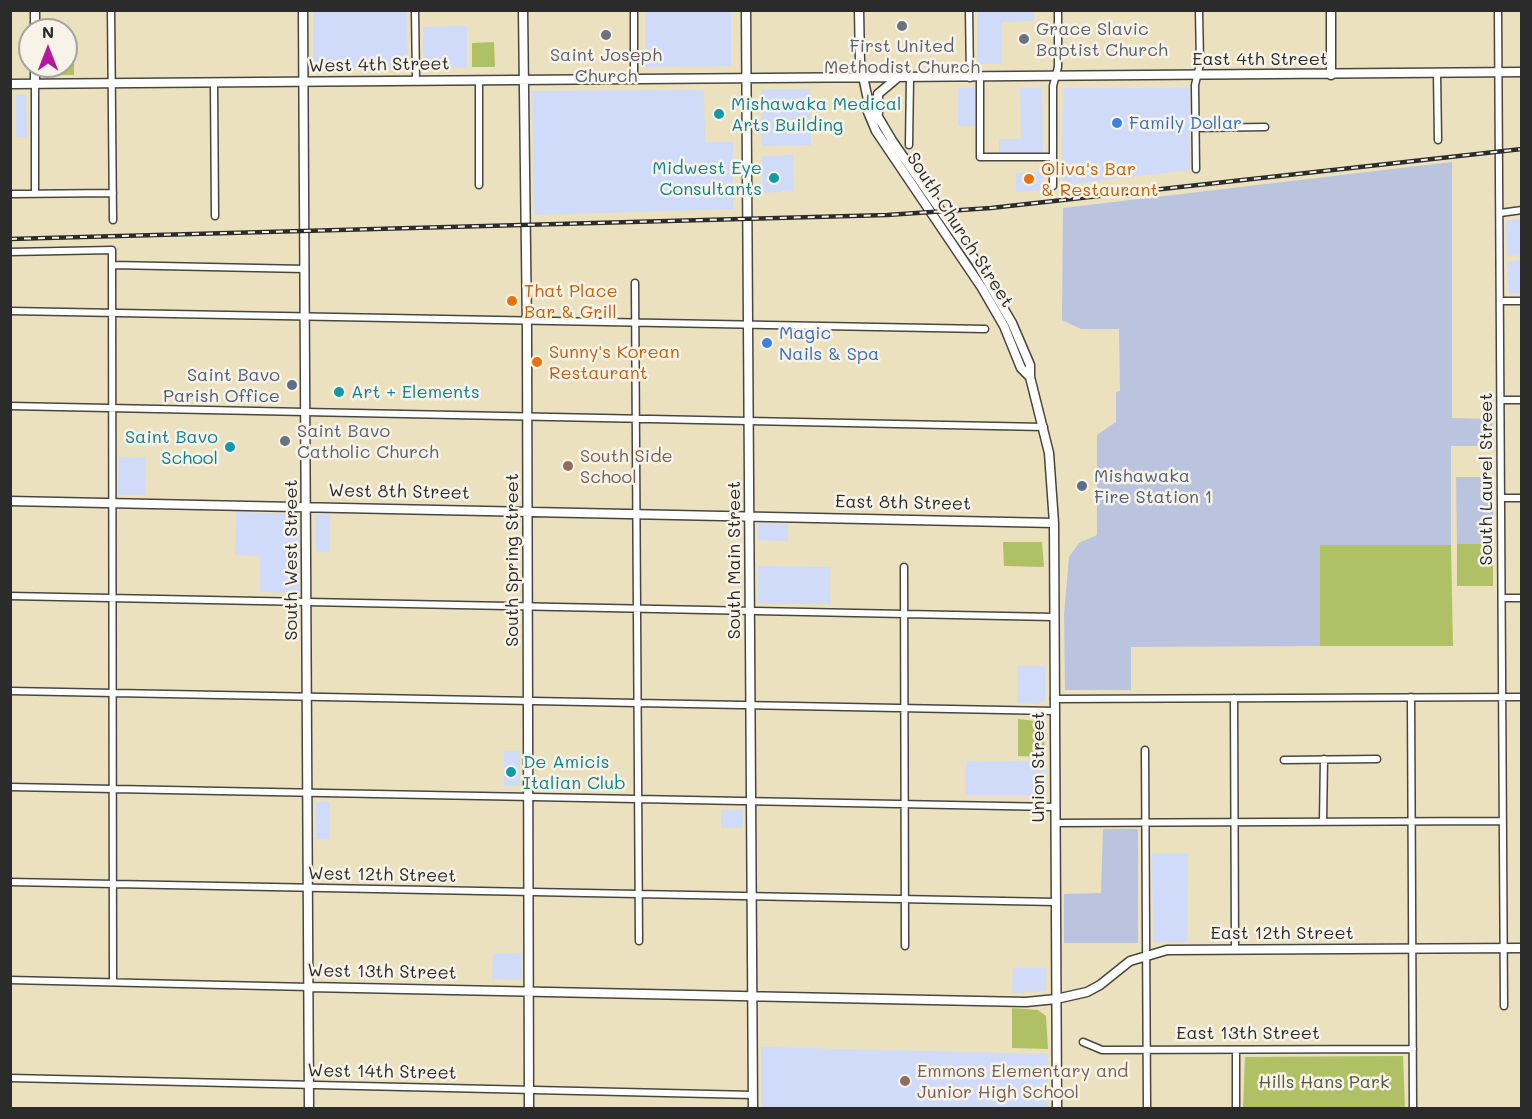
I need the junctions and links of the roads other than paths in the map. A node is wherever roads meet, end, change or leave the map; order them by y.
1 (111, 10) edge
2 (303, 10) edge
3 (415, 10) edge
4 (523, 10) edge
5 (634, 10) edge
6 (746, 10) edge
7 (859, 10) edge
8 (969, 10) edge
9 (1058, 10) edge
10 (1199, 10) edge
11 (1331, 10) edge
12 (1498, 10) edge
13 (1499, 72) junction
14 (1521, 72) edge
15 (1437, 74) junction
16 (1331, 75) junction
17 (1197, 76) junction
18 (1056, 77) junction
19 (35, 78) edge
20 (863, 78) junction
21 (897, 78) junction
22 (910, 78) junction
23 (970, 78) junction
24 (980, 78) junction
25 (634, 79) junction
26 (747, 79) junction
27 (479, 80) junction
28 (525, 80) junction
29 (304, 81) junction
30 (416, 81) junction
31 (10, 84) edge
32 (35, 84) junction
33 (112, 84) junction
34 (214, 84) junction
35 (868, 100) junction
36 (878, 116) junction
37 (1264, 127) dead end
38 (1196, 128) junction
39 (1438, 140) dead end
40 (909, 145) dead end
41 (1053, 157) junction
42 (1196, 169) dead end
43 (479, 185) dead end
44 (1053, 186) dead end
45 (35, 193) junction
46 (113, 193) junction
47 (10, 194) edge
48 (1521, 210) edge
49 (1500, 213) junction
50 (215, 216) dead end
51 (113, 220) dead end
52 (10, 252) edge
53 (113, 265) junction
54 (305, 269) junction
55 (635, 283) dead end
56 (1500, 301) junction
57 (1521, 301) edge
58 (10, 311) edge
59 (113, 314) junction
60 (306, 317) junction
61 (527, 322) junction
62 (635, 323) junction
63 (749, 326) junction
64 (985, 329) dead end
65 (1030, 377) junction
66 (1501, 400) junction
67 (1521, 400) edge
68 (10, 406) edge
69 (113, 408) junction
70 (307, 411) junction
71 (527, 417) junction
72 (636, 420) junction
73 (750, 421) junction
74 (1044, 427) junction
75 (1502, 498) junction
76 (1521, 498) edge
77 (10, 501) edge
78 (113, 502) junction
79 (308, 506) junction
80 (528, 512) junction
81 (637, 513) junction
82 (750, 516) junction
83 (1054, 523) junction
84 (904, 567) dead end
85 (10, 596) edge
86 (114, 598) junction
87 (1502, 598) junction
88 (1521, 598) edge
89 (308, 602) junction
90 (529, 607) junction
91 (637, 609) junction
92 (750, 610) junction
93 (904, 615) junction
94 (1054, 617) junction
95 (10, 691) edge
96 (114, 693) junction
97 (309, 697) junction
98 (1411, 697) junction
99 (1502, 697) junction
100 (1521, 697) edge
101 (1234, 698) junction
102 (1054, 699) junction
103 (529, 702) junction
104 (638, 704) junction
105 (751, 706) junction
106 (904, 709) junction
107 (1054, 711) junction
108 (1145, 750) dead end
109 (1324, 759) junction
110 (1377, 759) dead end
111 (1284, 760) dead end
112 (10, 787) edge
113 (114, 789) junction
114 (309, 794) junction
115 (528, 797) junction
116 (638, 800) junction
117 (752, 801) junction
118 (905, 805) junction
119 (1055, 807) junction
120 (1234, 821) junction
121 (1323, 821) junction
122 (1412, 821) junction
123 (1502, 821) junction
124 (1145, 822) junction
125 (1055, 823) junction
126 (10, 882) edge
127 (114, 885) junction
128 (309, 889) junction
129 (529, 893) junction
130 (639, 894) junction
131 (753, 897) junction
132 (906, 899) junction
133 (1056, 902) junction
134 (639, 941) dead end
135 (905, 946) dead end
136 (1504, 948) junction
137 (1521, 948) edge
138 (1413, 949) junction
139 (1235, 950) junction
140 (1146, 954) junction
141 (10, 980) edge
142 (113, 982) junction
143 (309, 987) junction
144 (529, 991) junction
145 (753, 996) junction
146 (1056, 999) junction
147 (1504, 1006) dead end
148 (1083, 1042) dead end
149 (1413, 1049) junction
150 (1147, 1050) junction
151 (1236, 1050) junction
152 (10, 1078) edge
153 (309, 1086) junction
154 (529, 1090) junction
155 (753, 1095) junction
156 (309, 1108) edge
157 (529, 1108) edge
158 (753, 1108) edge
159 (1056, 1108) edge
160 (1147, 1108) edge
161 (1236, 1108) edge
162 (1413, 1108) edge

1 - 33 street
2 - 29 street, South West Street
3 - 30 street
4 - 28 street, South Spring Street
5 - 25 street
6 - 26 street, South Main Street
7 - 20 street, South Church Street
8 - 23 street
9 - 18 street
10 - 17 street
11 - 16 street
12 - 13 street, South Laurel Street
13 - 14 street, East 4th Street
13 - 15 street, East 4th Street
13 - 49 street, South Laurel Street
15 - 16 street, East 4th Street
15 - 39 street
16 - 17 street, East 4th Street
17 - 18 street, East 4th Street
17 - 38 street
18 - 24 street, East 4th Street
18 - 41 street
19 - 32 street
20 - 21 street, East 4th Street
20 - 26 street, East 4th Street
20 - 35 street, South Church Street
21 - 22 street, East 4th Street
21 - 36 street
22 - 23 street, East 4th Street
22 - 40 street
23 - 24 street, East 4th Street
24 - 41 street
25 - 26 street, West 4th Street
25 - 28 street, West 4th Street
26 - 63 street, South Main Street
27 - 28 street, West 4th Street
27 - 30 street, West 4th Street
27 - 43 street
28 - 61 street, South Spring Street
29 - 30 street, West 4th Street
29 - 34 street, West 4th Street
29 - 54 street, South West Street
31 - 32 street, West 4th Street
32 - 33 street, West 4th Street
32 - 45 street
33 - 34 street, West 4th Street
33 - 46 street
34 - 50 street
35 - 36 street, South Church Street
35 - 65 street, South Church Street
36 - 65 street, South Church Street
37 - 38 street
38 - 42 street
41 - 44 street
45 - 46 street
45 - 47 street
46 - 51 street
48 - 49 street
49 - 56 street, South Laurel Street
52 - 53 street
53 - 54 street
53 - 59 street
54 - 60 street, South West Street
55 - 62 street
56 - 57 street
56 - 66 street, South Laurel Street
58 - 59 street
59 - 60 street
59 - 69 street
60 - 61 street
60 - 70 street, South West Street
61 - 62 street
61 - 71 street, South Spring Street
62 - 63 street
62 - 72 street
63 - 64 street
63 - 73 street, South Main Street
65 - 74 street, South Church Street
66 - 67 street
66 - 75 street, South Laurel Street
68 - 69 street
69 - 70 street
69 - 78 street
70 - 71 street
70 - 79 street, South West Street
71 - 72 street
71 - 80 street, South Spring Street
72 - 73 street
72 - 81 street
73 - 74 street
73 - 82 street, South Main Street
74 - 83 street, Union Street
75 - 76 street
75 - 87 street, South Laurel Street
77 - 78 street, West 8th Street
78 - 79 street, West 8th Street
78 - 86 street
79 - 80 street, West 8th Street
79 - 89 street, South West Street
80 - 81 street, West 8th Street
80 - 90 street, South Spring Street
81 - 82 street, West 8th Street
81 - 91 street
82 - 83 street, East 8th Street
82 - 92 street, South Main Street
83 - 94 street, Union Street
84 - 93 street
85 - 86 street
86 - 89 street
86 - 96 street
87 - 88 street
87 - 99 street, South Laurel Street
89 - 90 street
89 - 97 street, South West Street
90 - 91 street
90 - 103 street, South Spring Street
91 - 92 street
91 - 104 street
92 - 93 street
92 - 105 street, South Main Street
93 - 94 street
93 - 106 street
94 - 102 street, Union Street
95 - 96 street
96 - 97 street
96 - 113 street
97 - 103 street
97 - 114 street, South West Street
98 - 99 street
98 - 101 street
98 - 122 street
99 - 100 street
99 - 123 street, South Laurel Street
101 - 102 street
101 - 120 street
102 - 107 street, Union Street
103 - 104 street
103 - 115 street, South Spring Street
104 - 105 street
104 - 116 street
105 - 106 street
105 - 117 street, South Main Street
106 - 107 street
106 - 118 street
107 - 119 street, Union Street
108 - 124 street
109 - 110 street
109 - 111 street
109 - 121 street
112 - 113 street
113 - 114 street
113 - 127 street
114 - 115 street
114 - 128 street, South West Street
115 - 116 street
115 - 129 street, South Spring Street
116 - 117 street
116 - 130 street
117 - 118 street
117 - 131 street, South Main Street
118 - 119 street
118 - 132 street
119 - 125 street, Union Street
120 - 121 street
120 - 124 street
120 - 139 street
121 - 122 street
122 - 123 street
122 - 138 street
123 - 136 street, South Laurel Street
124 - 125 street
124 - 140 street
125 - 133 street, Union Street
126 - 127 street, West 12th Street
127 - 128 street, West 12th Street
127 - 142 street
128 - 129 street, West 12th Street
128 - 143 street, South West Street
129 - 130 street, West 12th Street
129 - 144 street, South Spring Street
130 - 131 street, West 12th Street
130 - 134 street
131 - 132 street
131 - 145 street, South Main Street
132 - 133 street
132 - 135 street
133 - 146 street, Union Street
136 - 137 street, East 12th Street
136 - 138 street, East 12th Street
136 - 147 street, South Laurel Street
138 - 139 street, East 12th Street
138 - 149 street
139 - 140 street, East 12th Street
140 - 146 street, East 12th Street
140 - 150 street
141 - 142 street, West 13th Street
142 - 143 street, West 13th Street
143 - 144 street, West 13th Street
143 - 153 street, South West Street
144 - 145 street, West 13th Street
144 - 154 street, South Spring Street
145 - 146 street
145 - 155 street, South Main Street
146 - 159 street, Union Street
148 - 150 street, East 13th Street
149 - 151 street, East 13th Street
149 - 162 street
150 - 151 street, East 13th Street
150 - 160 street
151 - 161 street
152 - 153 street, West 14th Street
153 - 154 street, West 14th Street
153 - 156 street, South West Street
154 - 155 street, West 14th Street
154 - 157 street, South Spring Street
155 - 158 street, South Main Street

